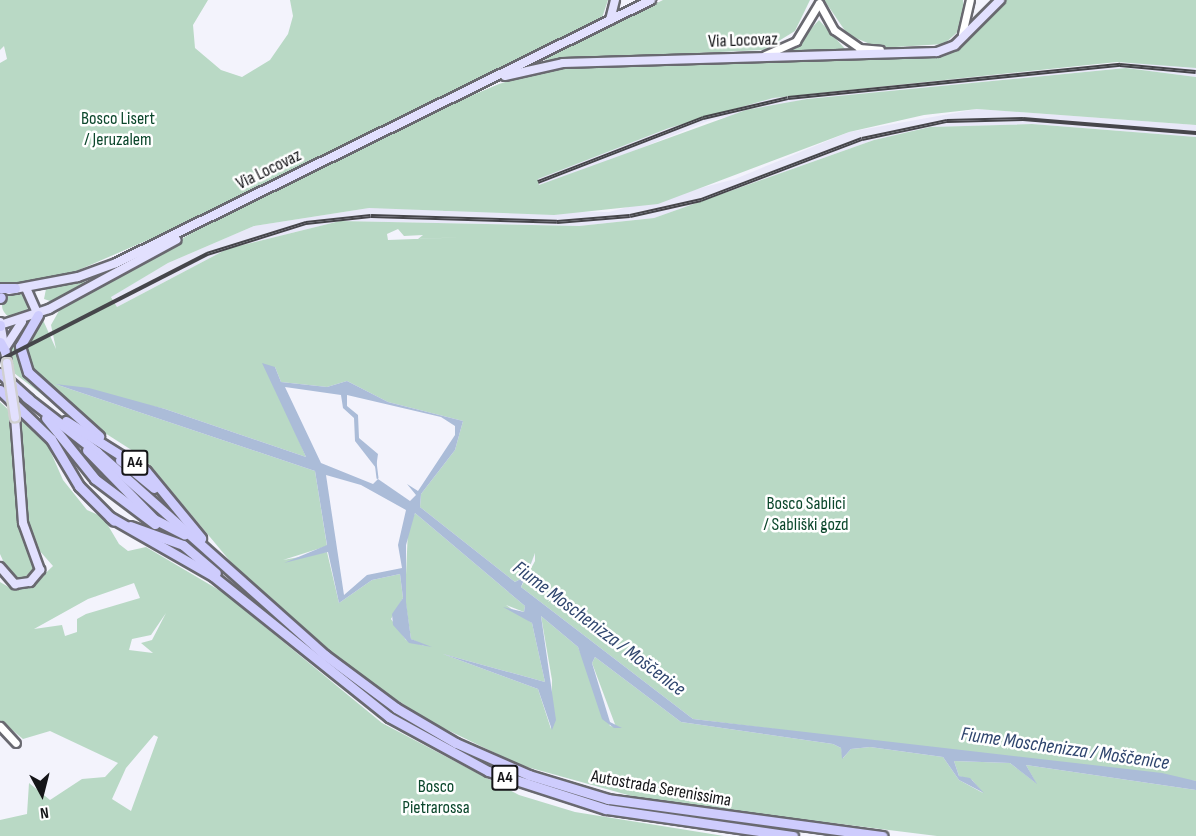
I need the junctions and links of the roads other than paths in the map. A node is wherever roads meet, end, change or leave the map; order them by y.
1 (615, 0) edge
2 (651, 0) edge
3 (970, 0) edge
4 (1000, 0) edge
5 (819, 2) edge
6 (610, 20) junction
7 (859, 48) junction
8 (873, 54) junction
9 (760, 56) junction
10 (471, 89) junction
11 (212, 217) junction
12 (15, 288) joint
13 (26, 288) junction
14 (0, 296) edge
15 (38, 315) junction
16 (24, 320) junction
17 (0, 324) edge
18 (0, 342) edge
19 (5, 351) junction
20 (0, 373) edge
21 (0, 390) edge
22 (26, 397) junction
23 (112, 449) junction
24 (128, 466) junction
25 (218, 558) junction
26 (0, 567) edge
27 (0, 726) edge
28 (16, 743) dead end
29 (793, 836) edge
30 (883, 836) edge

1 - 6 main road
2 - 6 main road, Via Locovaz
3 - 7 street
4 - 8 main road, Via Locovaz
5 - 7 street
5 - 9 street
6 - 10 main road, Via Locovaz
7 - 8 street
8 - 9 main road, Via Locovaz
9 - 10 main road, Via Locovaz
10 - 11 main road, Via Locovaz
11 - 13 main road, Via Locovaz
11 - 15 main road, Via Locovaz
12 - 13 main road, Via Locovaz
12 - 14 highway
13 - 15 main road
15 - 16 main road, Via Locovaz
15 - 23 highway
16 - 17 main road, Via Locovaz
16 - 19 main road
17 - 19 main road
18 - 19 highway
19 - 26 main road, bridge
20 - 22 highway, A4
21 - 29 highway, Autostrada Serenissima / A4
22 - 23 highway, A4
22 - 24 highway, A4
22 - 25 highway, A4
22 - 25 highway, A4
23 - 24 highway
23 - 25 highway, A4
24 - 25 highway, A4
25 - 30 highway, Autostrada Serenissima / A4
27 - 28 street

